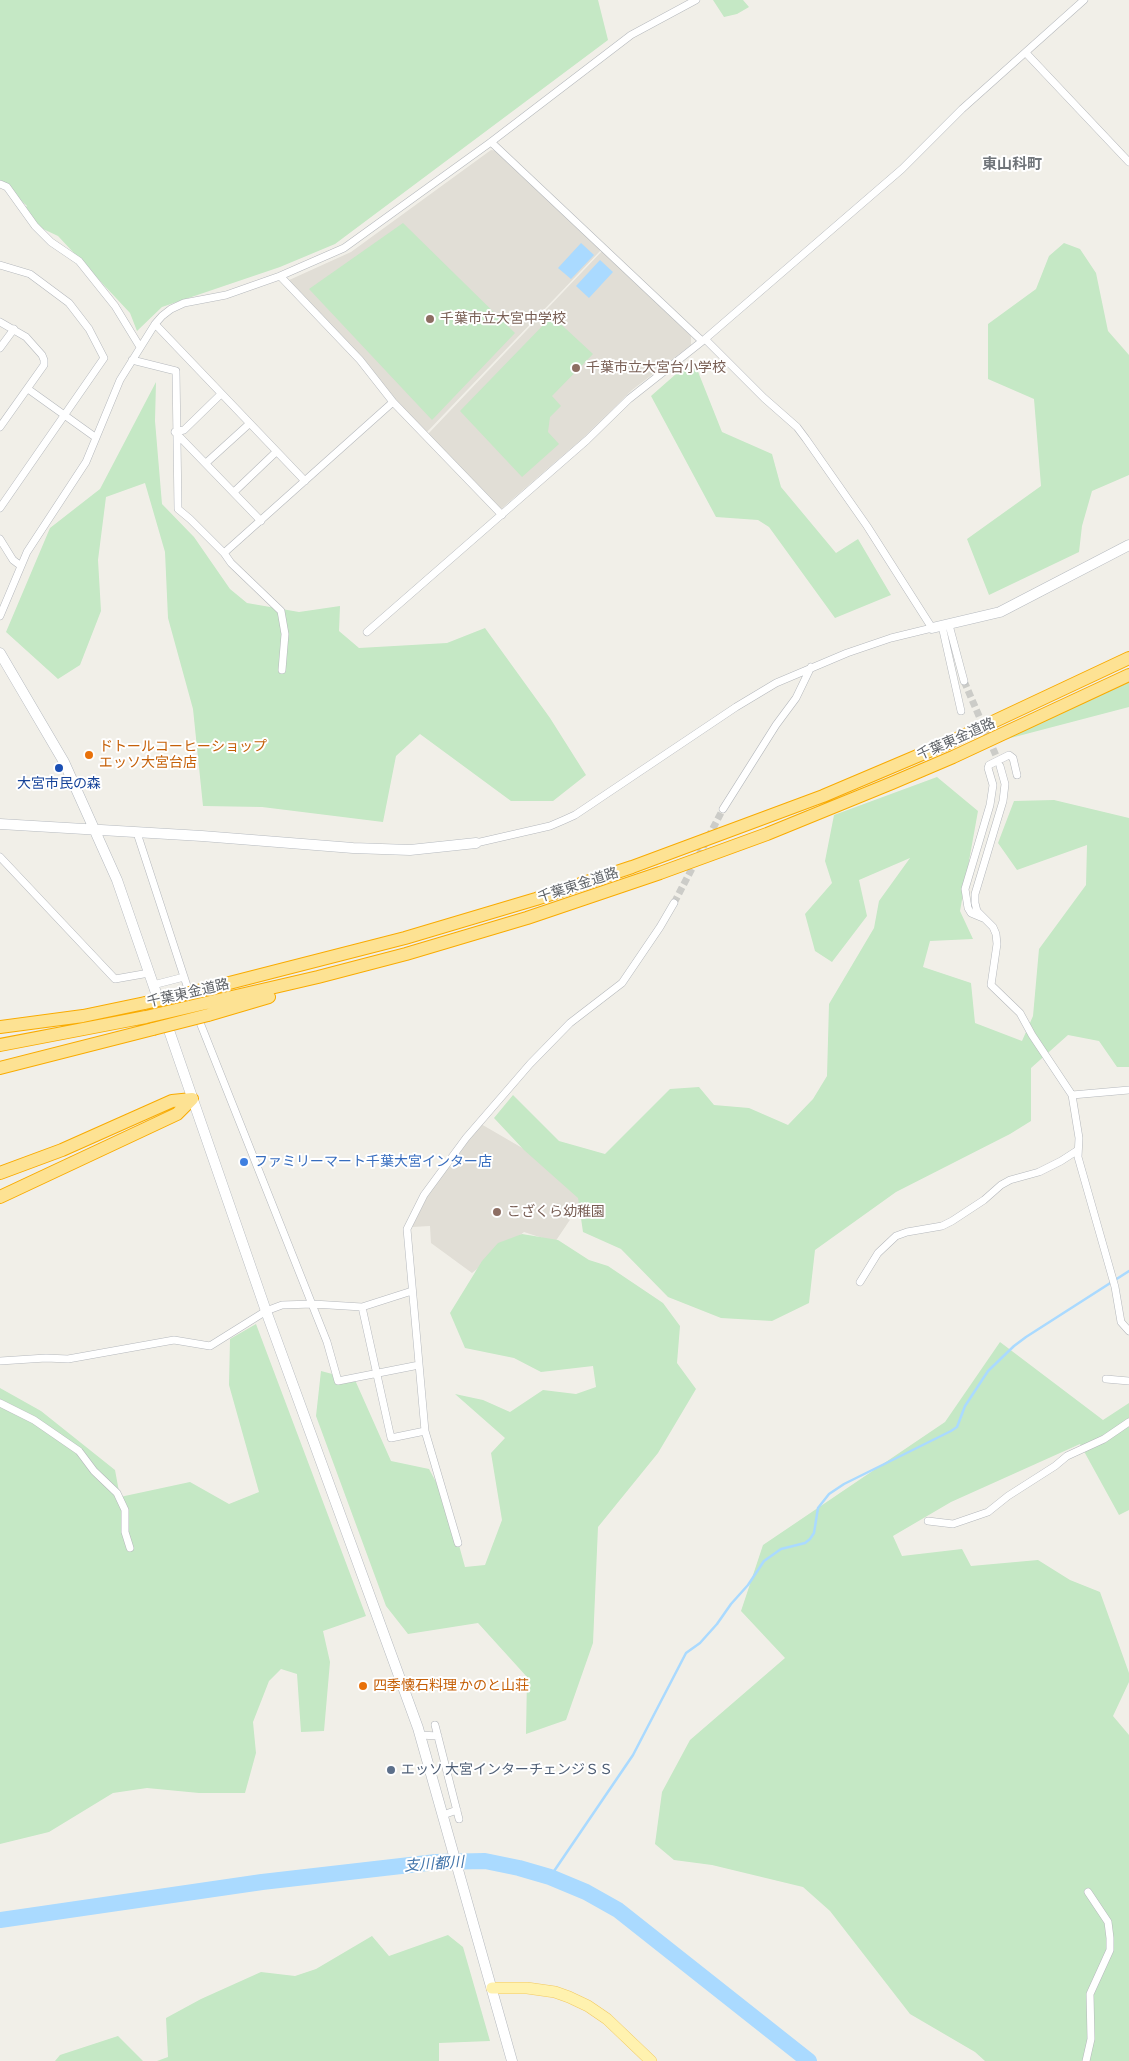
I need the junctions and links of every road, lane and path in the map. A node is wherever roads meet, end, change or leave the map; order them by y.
1 (696, 0) edge
2 (1084, 0) edge
3 (1026, 53) junction
4 (491, 142) junction
5 (1129, 162) edge
6 (0, 184) edge
7 (0, 266) edge
8 (280, 276) junction
9 (0, 322) edge
10 (155, 324) junction
11 (14, 329) junction
12 (704, 340) junction
13 (140, 347) junction
14 (0, 348) edge
15 (132, 360) junction
16 (28, 389) junction
17 (221, 394) junction
18 (393, 402) junction
19 (64, 416) junction
20 (249, 424) junction
21 (0, 427) edge
22 (176, 432) junction
23 (95, 437) junction
24 (276, 452) junction
25 (206, 463) junction
26 (305, 481) junction
27 (234, 492) junction
28 (0, 508) edge
29 (502, 515) junction
30 (261, 521) junction
31 (0, 539) edge
32 (1129, 545) edge
33 (224, 553) junction
34 (21, 566) junction
35 (0, 616) edge
36 (941, 626) junction
37 (367, 632) dead end
38 (0, 653) edge
39 (1129, 658) edge
40 (811, 667) junction
41 (282, 670) dead end
42 (1129, 675) edge
43 (964, 681) tunnel mouth
44 (961, 711) dead end
45 (1000, 766) tunnel mouth
46 (1017, 775) dead end
47 (724, 809) tunnel mouth
48 (0, 824) edge
49 (95, 829) junction
50 (137, 832) junction
51 (476, 843) joint
52 (0, 857) edge
53 (674, 903) tunnel mouth
54 (983, 918) junction
55 (149, 973) junction
56 (184, 977) junction
57 (153, 985) junction
58 (207, 1009) junction
59 (0, 1027) edge
60 (0, 1045) edge
61 (0, 1068) edge
62 (1129, 1090) edge
63 (1072, 1095) junction
64 (192, 1099) junction
65 (1078, 1150) junction
66 (0, 1173) edge
67 (4, 1193) edge
68 (860, 1282) dead end
69 (412, 1291) junction
70 (312, 1304) junction
71 (362, 1307) junction
72 (266, 1312) junction
73 (1129, 1331) edge
74 (0, 1361) edge
75 (419, 1365) junction
76 (376, 1372) junction
77 (1106, 1379) dead end
78 (1129, 1381) edge
79 (0, 1403) edge
80 (1129, 1422) edge
81 (425, 1431) junction
82 (928, 1521) dead end
83 (458, 1543) dead end
84 (130, 1548) dead end
85 (435, 1725) dead end
86 (420, 1735) junction
87 (438, 1736) junction
88 (457, 1810) junction
89 (443, 1815) junction
90 (459, 1820) dead end
91 (1088, 1892) dead end
92 (492, 1988) junction
93 (512, 2061) edge
94 (651, 2061) edge
95 (1086, 2061) edge

1 - 4 street
2 - 3 street
3 - 5 street
3 - 12 street
4 - 8 street
4 - 12 street
6 - 13 street
7 - 19 street
8 - 10 street
8 - 18 street
9 - 11 street
10 - 13 street
10 - 17 street
11 - 14 street
11 - 16 street
12 - 29 street
12 - 36 street
13 - 15 street
15 - 22 street
15 - 23 street
16 - 19 street
16 - 21 street
17 - 20 street
17 - 22 street
18 - 26 street
18 - 29 street
19 - 23 street
19 - 28 street
20 - 24 street
20 - 25 street
22 - 25 street
22 - 33 street
23 - 34 street
24 - 26 street
24 - 27 street
25 - 27 street
26 - 30 street
27 - 30 street
29 - 37 street
30 - 33 street
31 - 34 street
32 - 36 street
33 - 41 street
34 - 35 street
36 - 40 street
36 - 43 street
36 - 44 street
38 - 49 street
39 - 59 highway, 千葉東金道路, bridge
40 - 47 street
40 - 51 street
42 - 58 highway, 千葉東金道路
45 - 54 street
46 - 54 street
48 - 49 street
49 - 50 street
49 - 55 street
50 - 51 street
50 - 56 street
52 - 55 street
53 - 69 street
54 - 63 street
55 - 57 street
56 - 57 street
56 - 70 street
57 - 64 street
58 - 60 highway, 千葉東金道路, bridge
58 - 61 highway, bridge
62 - 63 street
63 - 65 street
64 - 66 highway
64 - 67 highway
64 - 72 street
65 - 68 street
65 - 73 street
69 - 71 street
69 - 75 street
70 - 71 street
70 - 72 street
70 - 76 street
71 - 76 street
72 - 74 street
72 - 86 street
75 - 76 street
75 - 81 street
76 - 81 street
77 - 78 street
79 - 84 street
80 - 82 street
81 - 83 street
85 - 87 street
86 - 87 street
86 - 89 street
87 - 88 street
88 - 89 street
88 - 90 street
89 - 92 street
91 - 95 street
92 - 93 street
92 - 94 main road

